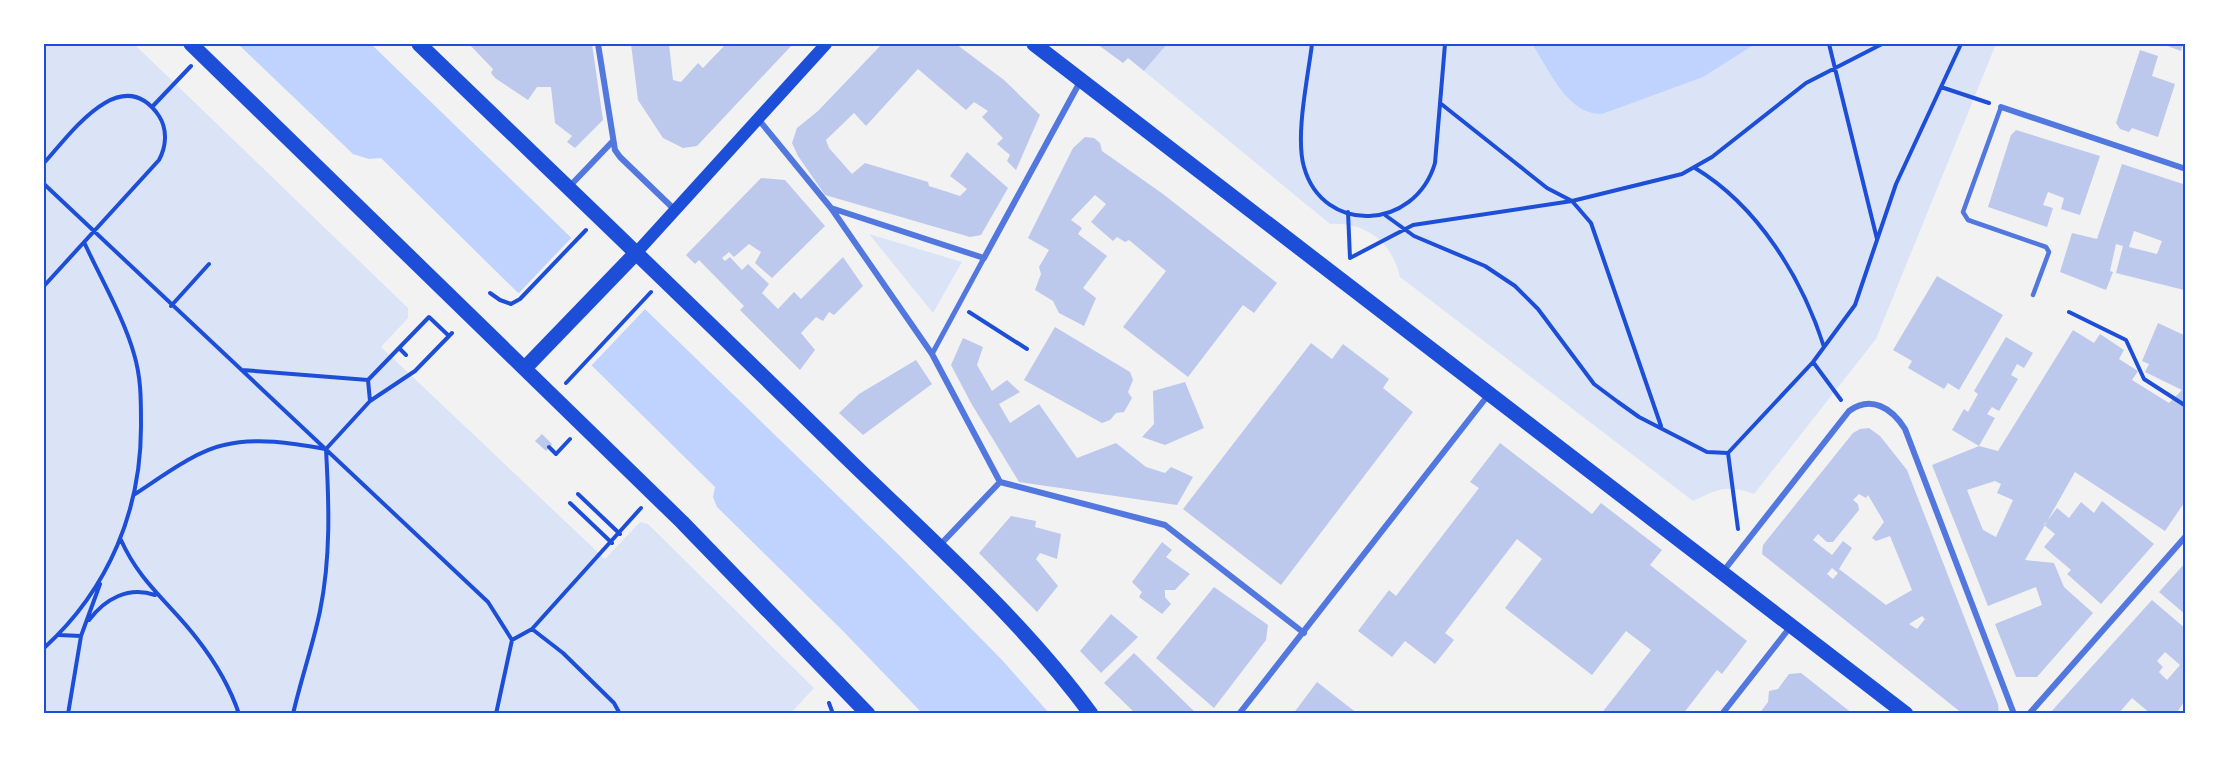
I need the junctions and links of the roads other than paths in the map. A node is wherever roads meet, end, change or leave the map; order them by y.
1 (419, 44) edge
2 (598, 44) edge
3 (826, 44) edge
4 (1034, 44) edge
5 (197, 49) edge
6 (1081, 80) junction
7 (2001, 107) joint
8 (759, 120) junction
9 (612, 142) junction
10 (2186, 169) edge
11 (569, 187) junction
12 (831, 208) junction
13 (676, 211) junction
14 (637, 252) junction
15 (984, 258) junction
16 (2033, 295) dead end
17 (932, 354) junction
18 (525, 368) junction
19 (1489, 394) junction
20 (1000, 482) junction
21 (2186, 536) edge
22 (938, 547) junction
23 (1722, 573) junction
24 (1792, 626) junction
25 (1304, 633) junction
26 (862, 711) edge
27 (1091, 714) edge
28 (1239, 714) edge
29 (1722, 714) edge
30 (1905, 714) edge
31 (2014, 714) edge
32 (2029, 714) edge

1 - 11 main road
2 - 9 street
3 - 8 main road
4 - 6 main road
5 - 18 main road
6 - 15 street
6 - 19 main road
7 - 10 street
7 - 16 lane
8 - 12 street
8 - 13 main road
9 - 11 street
9 - 13 street
11 - 14 main road
12 - 15 street
12 - 17 street
13 - 14 main road
14 - 18 main road
14 - 22 main road
15 - 17 street
17 - 20 street
18 - 26 main road
19 - 23 main road
19 - 25 street
20 - 22 street
20 - 25 street
21 - 32 street
22 - 27 main road
23 - 24 main road
23 - 31 street
24 - 29 street
24 - 30 main road
25 - 28 street

